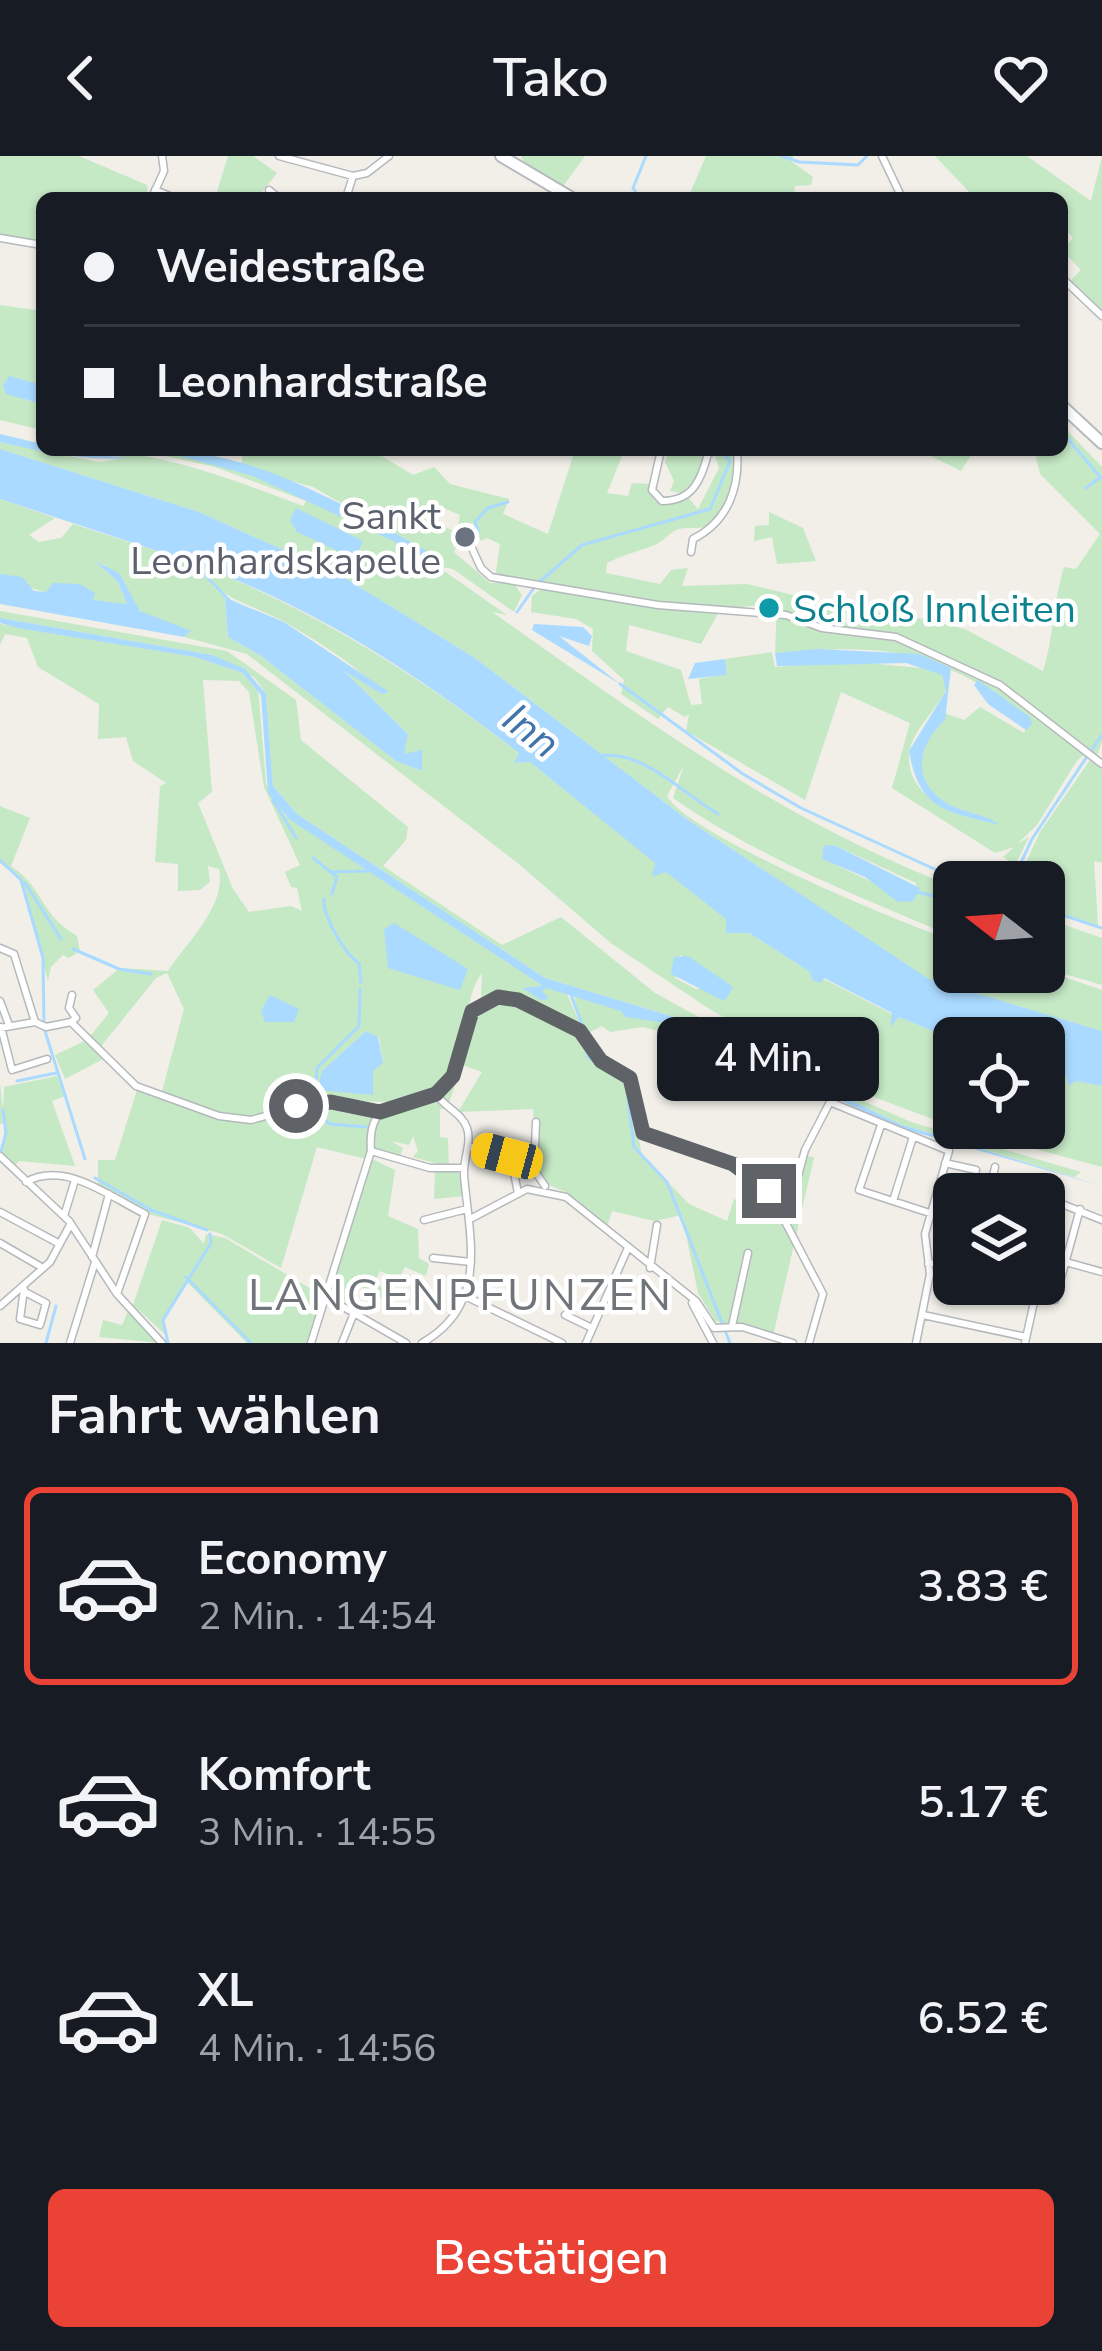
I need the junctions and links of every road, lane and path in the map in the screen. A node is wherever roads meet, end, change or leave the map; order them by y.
1 (162, 156) edge
2 (279, 156) edge
3 (388, 156) edge
4 (882, 156) edge
5 (505, 157) edge
6 (353, 176) junction
7 (269, 190) dead end
8 (154, 192) edge
9 (272, 192) edge
10 (349, 192) edge
11 (562, 192) edge
12 (899, 192) edge
13 (0, 238) edge
14 (36, 243) edge
15 (1068, 284) edge
16 (1102, 316) edge
17 (1068, 412) edge
18 (1102, 443) edge
19 (660, 456) edge
20 (707, 456) edge
21 (737, 456) edge
22 (465, 533) dead end
23 (691, 552) dead end
24 (1102, 764) edge
25 (0, 948) edge
26 (72, 995) dead end
27 (0, 1001) edge
28 (71, 1022) junction
29 (41, 1025) junction
30 (3, 1026) edge
31 (47, 1059) dead end
32 (436, 1094) junction
33 (380, 1112) junction
34 (536, 1122) dead end
35 (881, 1125) junction
36 (913, 1137) junction
37 (468, 1146) junction
38 (371, 1151) junction
39 (0, 1156) edge
40 (945, 1163) junction
41 (995, 1167) dead end
42 (464, 1168) junction
43 (975, 1173) edge
44 (994, 1173) edge
45 (75, 1180) junction
46 (26, 1182) junction
47 (109, 1194) junction
48 (519, 1195) junction
49 (562, 1196) junction
50 (893, 1201) junction
51 (1065, 1205) edge
52 (467, 1209) junction
53 (1080, 1210) junction
54 (0, 1212) edge
55 (931, 1213) junction
56 (64, 1216) junction
57 (472, 1218) junction
58 (424, 1220) dead end
59 (1102, 1220) edge
60 (786, 1222) junction
61 (71, 1224) junction
62 (657, 1225) dead end
63 (0, 1243) edge
64 (58, 1243) junction
65 (627, 1250) junction
66 (748, 1252) dead end
67 (433, 1258) dead end
68 (94, 1259) junction
69 (1065, 1259) edge
70 (472, 1262) junction
71 (1065, 1262) edge
72 (933, 1263) edge
73 (928, 1264) junction
74 (43, 1268) junction
75 (650, 1268) junction
76 (1102, 1272) edge
77 (26, 1291) junction
78 (117, 1294) junction
79 (465, 1296) junction
80 (326, 1297) junction
81 (689, 1300) junction
82 (1033, 1305) edge
83 (0, 1306) edge
84 (354, 1313) junction
85 (922, 1315) junction
86 (566, 1316) dead end
87 (726, 1326) junction
88 (592, 1328) junction
89 (1027, 1341) edge
90 (789, 1342) edge
91 (70, 1343) edge
92 (162, 1343) edge
93 (311, 1343) edge
94 (342, 1343) edge
95 (406, 1343) edge
96 (422, 1343) edge
97 (562, 1343) edge
98 (586, 1343) edge
99 (713, 1343) edge
100 (809, 1343) edge
101 (916, 1343) edge

1 - 8 street
2 - 6 street
3 - 6 street
4 - 12 street
5 - 11 main road
6 - 10 street
7 - 9 street
13 - 14 street
15 - 16 street
17 - 18 main road
19 - 20 street
21 - 23 street
22 - 24 street
25 - 29 street
26 - 28 street
27 - 30 street
28 - 29 street
28 - 33 street
29 - 30 street
30 - 31 street
32 - 33 street
32 - 37 street
32 - 60 street
33 - 38 street
34 - 49 street
35 - 36 street
35 - 50 street
35 - 60 street
36 - 40 street
36 - 50 street
37 - 42 street
37 - 48 street
38 - 42 street
38 - 80 street
39 - 46 street
40 - 43 street
40 - 55 street
41 - 44 street
42 - 52 street
45 - 46 street
45 - 47 street
45 - 56 street
46 - 56 street
47 - 68 street
47 - 78 street
48 - 49 street
48 - 57 street
49 - 65 street
50 - 55 street
51 - 53 street
52 - 57 street
52 - 58 street
53 - 59 street
53 - 69 street
54 - 64 street
55 - 73 street
56 - 61 street
57 - 70 street
60 - 100 street
61 - 64 street
61 - 68 street
62 - 75 street
63 - 74 street
64 - 74 street
65 - 75 street
65 - 88 street
66 - 87 street
67 - 70 street
68 - 78 street
68 - 91 street
70 - 79 street
71 - 76 street
72 - 73 street
73 - 85 street
74 - 77 street
75 - 81 street
77 - 77 street
77 - 83 street
78 - 92 street
79 - 96 street
79 - 97 street
80 - 84 street
80 - 93 street
81 - 87 street
81 - 99 street
82 - 89 street
84 - 94 street
84 - 95 street
85 - 89 street
85 - 101 street
86 - 88 street
87 - 90 street
88 - 98 street

